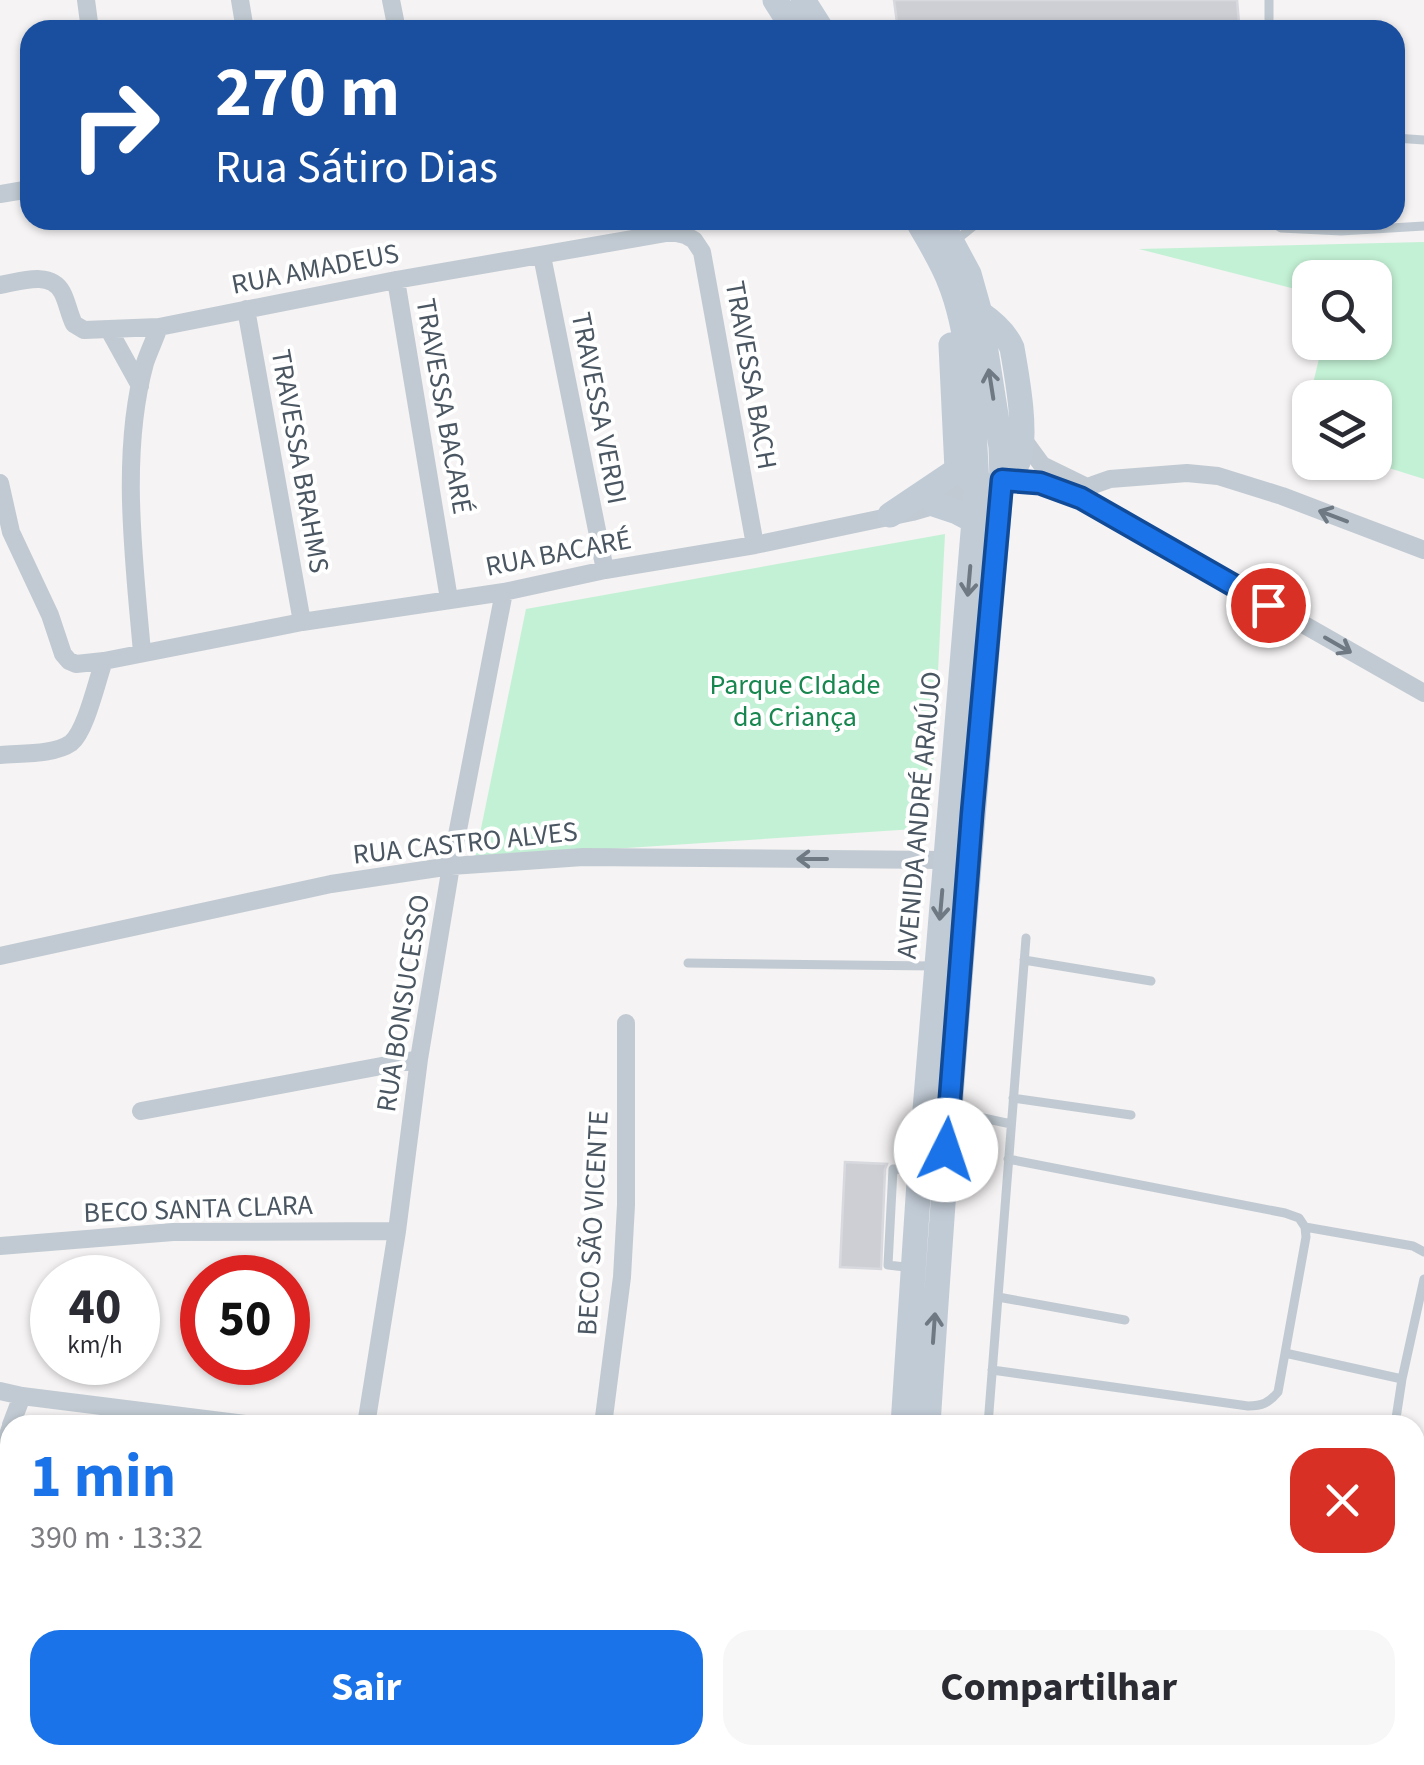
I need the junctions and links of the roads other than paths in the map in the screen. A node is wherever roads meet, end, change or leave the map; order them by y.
1 (922, 230) edge
2 (1321, 230) edge
3 (1358, 230) edge
4 (946, 231) edge
5 (672, 232) joint
6 (542, 256) junction
7 (396, 280) junction
8 (0, 285) edge
9 (246, 309) junction
10 (971, 314) junction
11 (160, 327) junction
12 (109, 330) junction
13 (140, 386) junction
14 (1022, 440) junction
15 (979, 478) junction
16 (0, 483) edge
17 (1085, 493) junction
18 (936, 505) junction
19 (890, 515) junction
20 (974, 521) junction
21 (756, 545) junction
22 (1424, 550) edge
23 (605, 570) junction
24 (504, 592) junction
25 (449, 599) junction
26 (302, 622) junction
27 (142, 652) junction
28 (104, 661) junction
29 (1424, 693) edge
30 (0, 755) edge
31 (944, 860) junction
32 (451, 866) junction
33 (1026, 938) dead end
34 (0, 956) edge
35 (1024, 960) junction
36 (688, 963) dead end
37 (936, 966) junction
38 (1151, 981) dead end
39 (626, 1023) dead end
40 (419, 1060) junction
41 (1013, 1098) junction
42 (141, 1111) dead end
43 (948, 1111) junction
44 (1131, 1115) dead end
45 (1011, 1124) junction
46 (1008, 1158) junction
47 (1305, 1228) junction
48 (397, 1230) junction
49 (0, 1246) edge
50 (1424, 1252) edge
51 (1424, 1279) edge
52 (998, 1296) junction
53 (1125, 1320) dead end
54 (1285, 1353) junction
55 (992, 1370) junction
56 (1402, 1379) junction
57 (0, 1390) edge
58 (22, 1396) junction
59 (15, 1415) edge
60 (173, 1415) edge
61 (368, 1415) edge
62 (604, 1415) edge
63 (904, 1415) edge
64 (929, 1415) edge
65 (989, 1415) edge
66 (1397, 1415) edge

1 - 10 main road, AVENIDA ANDRÉ ARAÚJO
2 - 3 lane
4 - 10 main road, AVENIDA ANDRÉ ARAÚJO
5 - 6 street, RUA AMADEUS
5 - 21 street, TRAVESSA BACH
6 - 7 street, RUA AMADEUS
6 - 23 street, TRAVESSA VERDI
7 - 9 street, RUA AMADEUS
7 - 25 street, TRAVESSA BACARÉ
8 - 12 street, RUA AMADEUS
9 - 11 street, RUA AMADEUS
9 - 26 street, TRAVESSA BRAHMS
10 - 14 main road
10 - 15 main road, AVENIDA ANDRÉ ARAÚJO
11 - 12 street, RUA AMADEUS
11 - 13 street
12 - 13 street
13 - 27 street
14 - 15 main road
14 - 17 street
15 - 17 street
15 - 18 street, RUA BACARÉ
15 - 19 main road
15 - 20 main road, AVENIDA ANDRÉ ARAÚJO
15 - 43 main road, AVENIDA ANDRÉ ARAÚJO
16 - 28 street
22 -> 17 street
17 -> 29 street
18 - 19 street, RUA BACARÉ
18 - 20 main road
19 - 21 street, RUA BACARÉ
20 -> 31 main road, AVENIDA ANDRÉ ARAÚJO
21 - 23 street, RUA BACARÉ
23 - 24 street, RUA BACARÉ
24 - 25 street, RUA BACARÉ
24 - 32 street, RUA BONSUCESSO
25 - 26 street, RUA BACARÉ
26 - 27 street, RUA BACARÉ
27 - 28 street, RUA BACARÉ
28 - 30 street
31 -> 32 street, RUA CASTRO ALVES
31 -> 37 main road, AVENIDA ANDRÉ ARAÚJO
32 - 34 street, RUA CASTRO ALVES
32 - 40 street, RUA BONSUCESSO
33 - 35 lane
35 - 38 lane
35 - 41 lane
36 - 37 lane
37 - 63 main road, AVENIDA ANDRÉ ARAÚJO
39 - 62 street, BECO SÃO VICENTE
40 - 42 street
40 - 48 street, RUA BONSUCESSO
41 - 44 lane
41 - 45 lane
43 - 45 lane
64 -> 43 main road, AVENIDA ANDRÉ ARAÚJO
45 - 46 lane
46 - 47 lane
46 - 52 lane
47 - 50 lane
47 - 54 lane
48 - 49 street, BECO SANTA CLARA
48 - 61 street, RUA BONSUCESSO
51 - 56 lane
52 - 53 lane
52 - 55 lane
54 - 55 lane
54 - 56 lane
55 - 65 lane
56 - 66 lane
57 - 58 street
58 - 59 street
58 - 60 street

